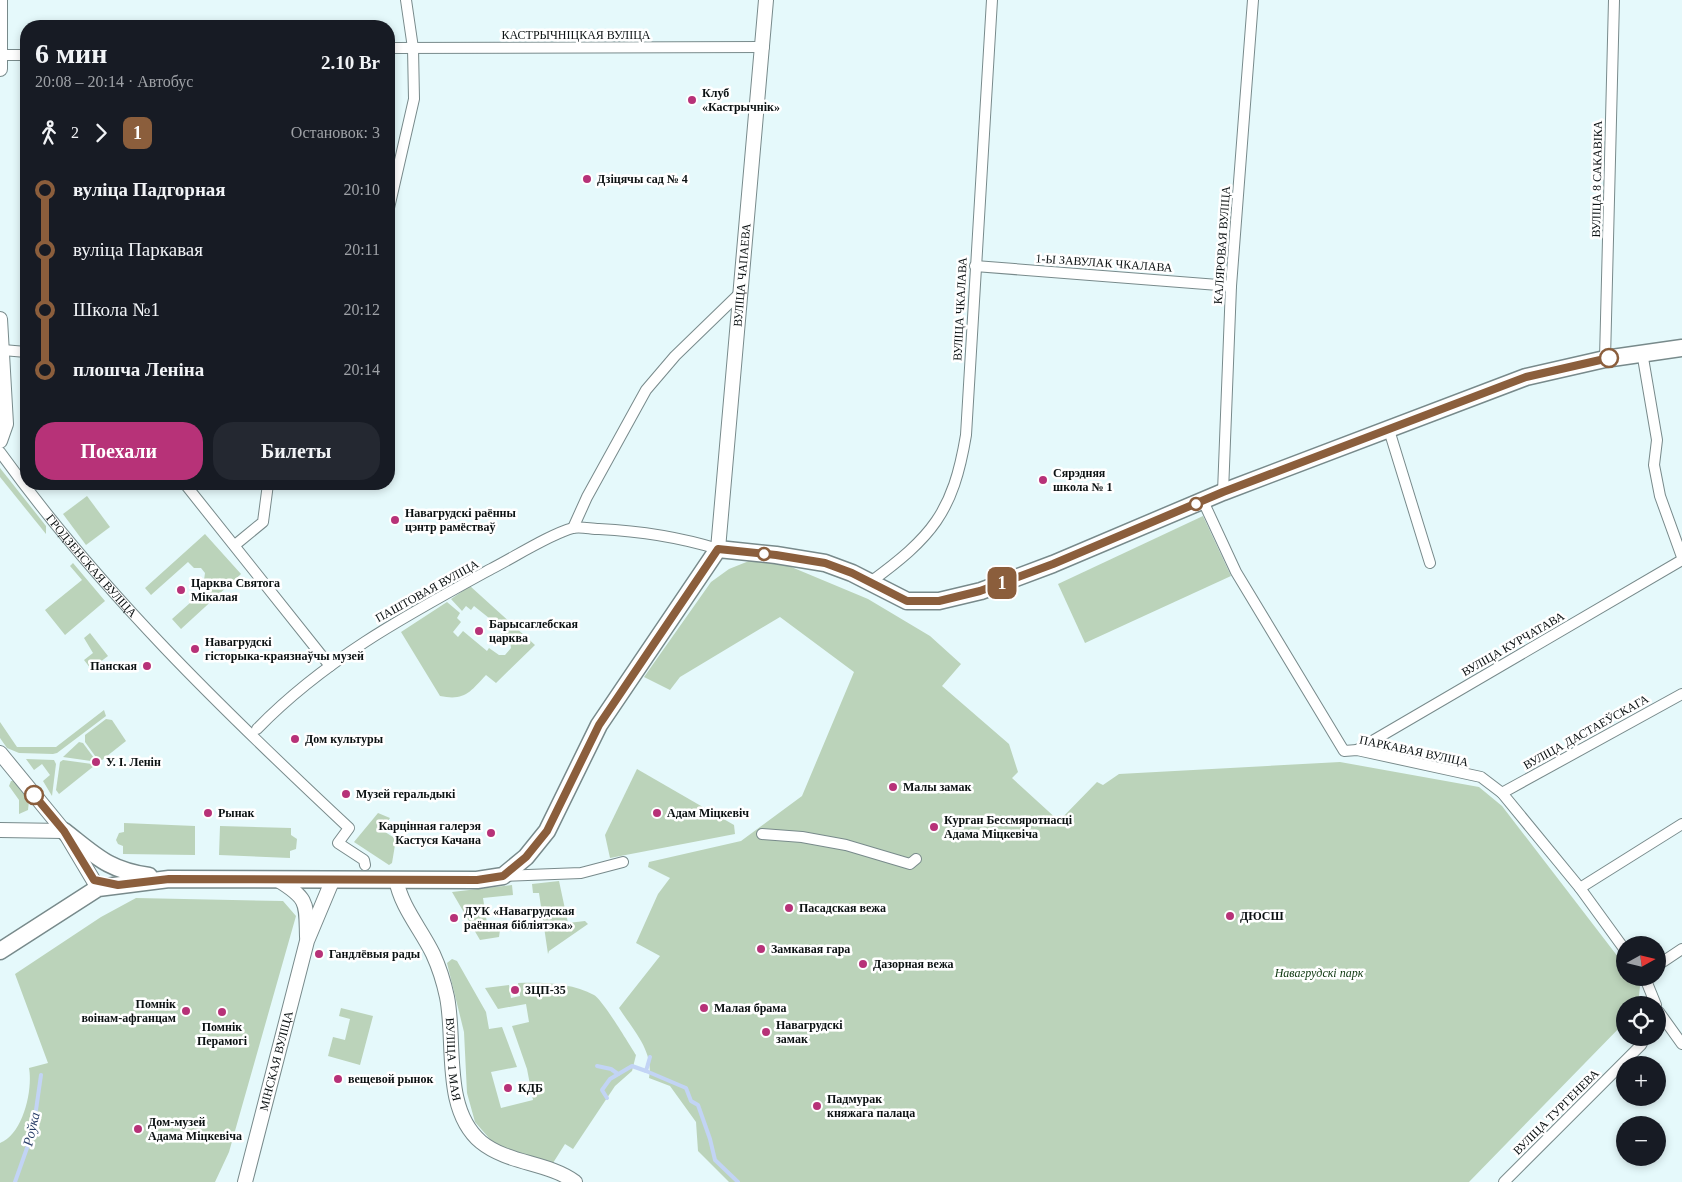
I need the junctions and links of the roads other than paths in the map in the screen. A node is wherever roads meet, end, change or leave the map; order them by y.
1 (0, 0) edge
2 (406, 0) edge
3 (766, 0) edge
4 (992, 0) edge
5 (1253, 0) edge
6 (1614, 0) edge
7 (764, 47) junction
8 (395, 48) edge
9 (413, 48) junction
10 (20, 56) edge
11 (0, 62) edge
12 (395, 182) edge
13 (975, 266) junction
14 (1232, 286) junction
15 (741, 292) junction
16 (0, 319) edge
17 (1682, 348) edge
18 (3, 350) junction
19 (20, 351) edge
20 (1642, 352) junction
21 (1605, 359) junction
22 (1389, 430) junction
23 (0, 441) edge
24 (0, 452) edge
25 (20, 480) edge
26 (27, 490) edge
27 (190, 490) edge
28 (267, 490) edge
29 (1223, 492) junction
30 (1203, 501) junction
31 (574, 528) junction
32 (235, 545) junction
33 (718, 549) junction
34 (1682, 559) edge
35 (1430, 563) dead end
36 (869, 583) junction
37 (330, 666) junction
38 (1682, 694) edge
39 (257, 729) dead end
40 (1357, 750) junction
41 (0, 753) edge
42 (1502, 793) junction
43 (1682, 824) edge
44 (0, 830) edge
45 (64, 831) junction
46 (762, 834) dead end
47 (916, 859) dead end
48 (622, 862) dead end
49 (365, 864) dead end
50 (503, 876) junction
51 (169, 879) junction
52 (333, 879) junction
53 (278, 880) junction
54 (396, 880) junction
55 (96, 884) junction
56 (1580, 888) junction
57 (1616, 938) edge
58 (307, 941) junction
59 (1682, 949) edge
60 (0, 951) edge
61 (1666, 960) edge
62 (1666, 1021) edge
63 (1682, 1044) edge
64 (1639, 1046) edge
65 (245, 1182) edge
66 (575, 1182) edge
67 (1504, 1182) edge

1 - 11 street
2 - 9 street
3 - 7 street, ВУЛІЦА ЧАПАЕВА
4 - 13 street, ВУЛІЦА ЧКАЛАВА
5 - 14 street, КАЛЯРОВАЯ ВУЛІЦА
6 - 21 street, ВУЛІЦА 8 САКАВІКА
7 - 9 street, КАСТРЫЧНІЦКАЯ ВУЛІЦА
7 - 15 street, ВУЛІЦА ЧАПАЕВА
8 - 9 street, КАСТРЫЧНІЦКАЯ ВУЛІЦА
9 - 12 street
10 - 11 street
13 - 14 street, 1-Ы ЗАВУЛАК ЧКАЛАВА
13 - 36 street, ВУЛІЦА ЧКАЛАВА
14 - 29 street, КАЛЯРОВАЯ ВУЛІЦА
15 - 31 street
15 - 33 street, ВУЛІЦА ЧАПАЕВА
16 - 18 street
17 - 20 main road
18 - 19 street
18 - 23 street
20 - 21 main road
20 - 34 street
21 - 22 main road
22 - 29 main road
22 - 35 street
24 - 25 street, ГРОДЗЕНСКАЯ ВУЛІЦА
26 - 49 street, ГРОДЗЕНСКАЯ ВУЛІЦА
27 - 32 street
28 - 32 street
29 - 30 main road
30 - 36 main road
30 - 40 street, ПАРКАВАЯ ВУЛІЦА
31 - 33 street, ПАШТОВАЯ ВУЛІЦА
31 - 37 street, ПАШТОВАЯ ВУЛІЦА
32 - 37 street
33 - 36 main road
33 - 50 main road
34 - 40 street, ВУЛІЦА КУРЧАТАВА
37 - 39 street, ПАШТОВАЯ ВУЛІЦА
38 - 42 street, ВУЛІЦА ДАСТАЕЎСКАГА
40 - 42 street, ПАРКАВАЯ ВУЛІЦА
41 - 45 street
42 - 56 street, ПАРКАВАЯ ВУЛІЦА
43 - 56 street
44 - 45 street
45 - 51 main road
45 - 55 street
46 - 47 street
48 - 50 street
50 - 54 main road
51 - 53 main road
51 - 55 main road
52 - 53 main road
52 - 54 main road
52 - 58 street, МІНСКАЯ ВУЛІЦА
53 - 58 street, МІНСКАЯ ВУЛІЦА
54 - 66 street, ВУЛІЦА 1 МАЯ
55 - 60 main road
56 - 57 street, ПАРКАВАЯ ВУЛІЦА
58 - 65 street, МІНСКАЯ ВУЛІЦА
59 - 61 street
62 - 63 street
64 - 67 street, ВУЛІЦА ТУРГЕНЕВА

